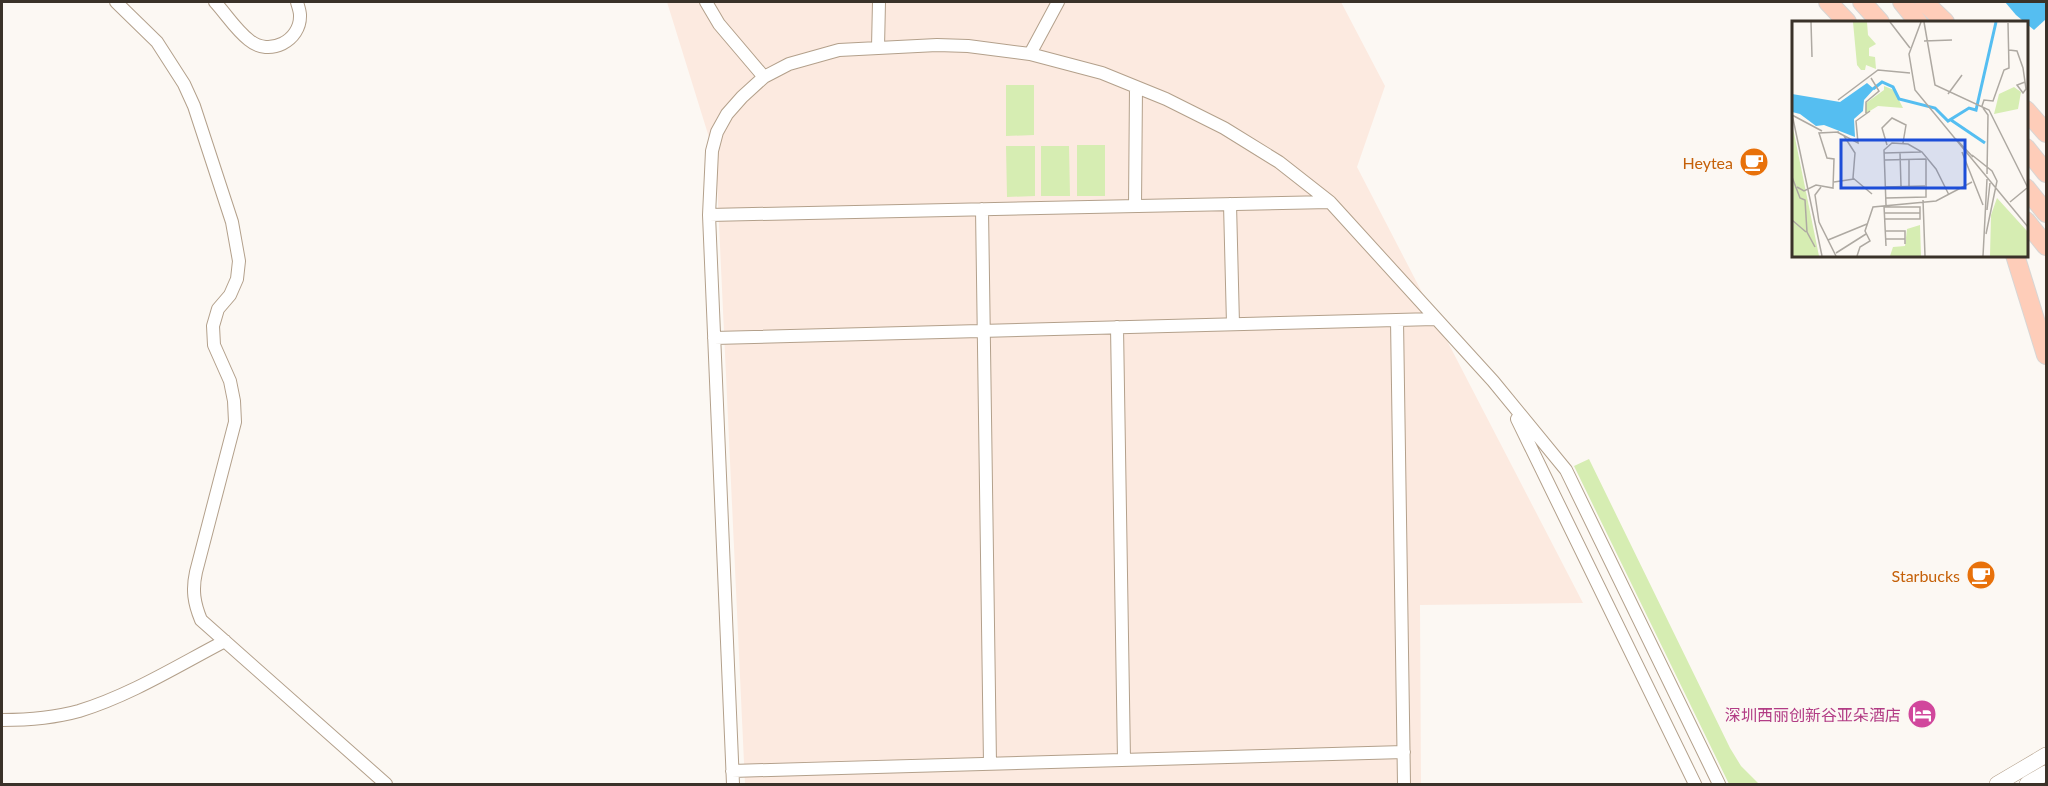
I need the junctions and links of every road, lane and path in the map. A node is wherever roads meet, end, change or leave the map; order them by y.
1 (117, 2) edge
2 (215, 2) edge
3 (297, 2) edge
4 (706, 2) edge
5 (879, 2) edge
6 (1058, 2) edge
7 (1828, 2) edge
8 (1862, 2) edge
9 (1902, 2) edge
10 (1924, 2) edge
11 (1846, 21) edge
12 (1879, 21) edge
13 (1917, 21) edge
14 (1944, 21) edge
15 (878, 47) junction
16 (1030, 54) junction
17 (764, 77) junction
18 (1136, 87) junction
19 (2027, 112) edge
20 (2046, 133) edge
21 (2027, 150) edge
22 (2046, 173) edge
23 (2027, 190) edge
24 (1330, 202) junction
25 (1230, 204) junction
26 (1135, 206) junction
27 (982, 209) junction
28 (2046, 213) edge
29 (709, 215) junction
30 (2027, 223) edge
31 (2046, 246) edge
32 (2015, 256) edge
33 (1435, 319) junction
34 (1397, 320) junction
35 (1233, 324) junction
36 (1117, 327) junction
37 (983, 331) junction
38 (714, 338) junction
39 (2046, 355) edge
40 (1509, 402) junction
41 (225, 641) junction
42 (2, 720) edge
43 (1404, 752) junction
44 (2046, 755) edge
45 (1124, 760) junction
46 (990, 763) junction
47 (732, 771) junction
48 (2046, 773) edge
49 (386, 784) edge
50 (733, 784) edge
51 (1404, 784) edge
52 (1695, 784) edge
53 (1719, 784) edge
54 (1997, 784) edge
55 (2027, 784) edge

1 - 41 street
2 - 3 street
4 - 17 street
5 - 15 street
6 - 16 street
7 - 11 main road
8 - 12 main road
9 - 13 main road
10 - 14 main road
15 - 16 street
15 - 17 street
16 - 18 street
17 - 29 street
18 - 24 street
18 - 26 street
19 - 20 main road
21 - 22 main road
23 - 28 main road
24 - 25 street
24 - 33 street
25 - 26 street
25 - 35 street
26 - 27 street
27 - 29 street
27 - 37 street
29 - 38 street
30 - 31 main road
32 - 39 main road
33 - 34 street
33 - 40 street
34 - 35 street
34 - 43 street
35 - 36 street
36 - 37 street
36 - 45 street
37 - 38 street
37 - 46 street
38 - 47 street
40 - 52 street
40 - 53 street
41 - 42 street
41 - 49 street
43 - 45 street
43 - 51 street
44 - 54 street
45 - 46 street
46 - 47 street
47 - 50 street
48 - 55 street

